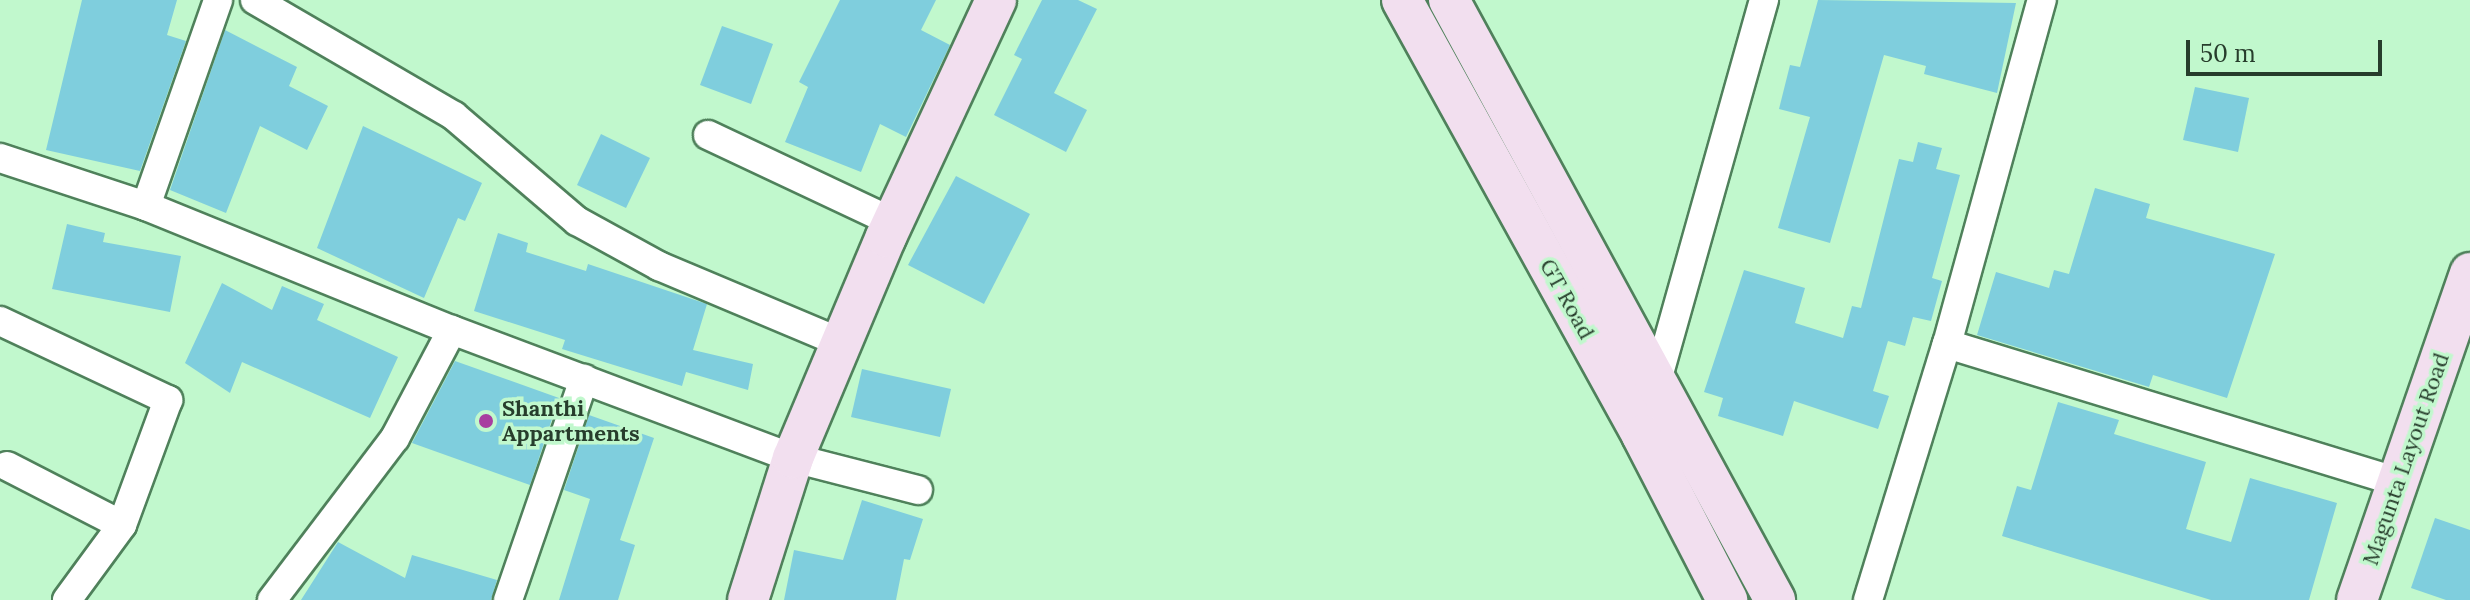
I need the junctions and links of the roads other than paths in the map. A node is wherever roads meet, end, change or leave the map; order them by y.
1 (218, 0) edge
2 (255, 0) edge
3 (996, 0) edge
4 (1402, 0) edge
5 (1449, 0) edge
6 (1764, 0) edge
7 (2042, 0) edge
8 (708, 135) dead end
9 (0, 158) edge
10 (146, 206) junction
11 (893, 222) junction
12 (2470, 273) edge
13 (0, 321) edge
14 (452, 330) junction
15 (842, 343) junction
16 (1947, 344) junction
17 (1658, 377) junction
18 (584, 379) junction
19 (793, 458) junction
20 (7, 466) dead end
21 (2398, 482) junction
22 (918, 490) dead end
23 (122, 525) junction
24 (1761, 595) edge
25 (67, 600) edge
26 (272, 600) edge
27 (508, 600) edge
28 (748, 600) edge
29 (1727, 600) edge
30 (1868, 600) edge
31 (2357, 600) edge

1 - 10 street
2 - 15 street
3 - 11 main road
4 - 29 main road, GT Road
5 - 17 main road
6 - 17 street
7 - 16 street
8 - 11 street
9 - 10 street
10 - 14 street
11 - 15 main road
12 - 21 main road, Magunta Layout Road
13 - 23 street
14 - 18 street
14 - 26 street
15 - 19 main road
16 - 21 street
16 - 30 street
17 - 24 main road
18 - 19 street
18 - 27 street
19 - 22 street
19 - 28 main road
20 - 23 street
21 - 31 main road, Magunta Layout Road
23 - 25 street

